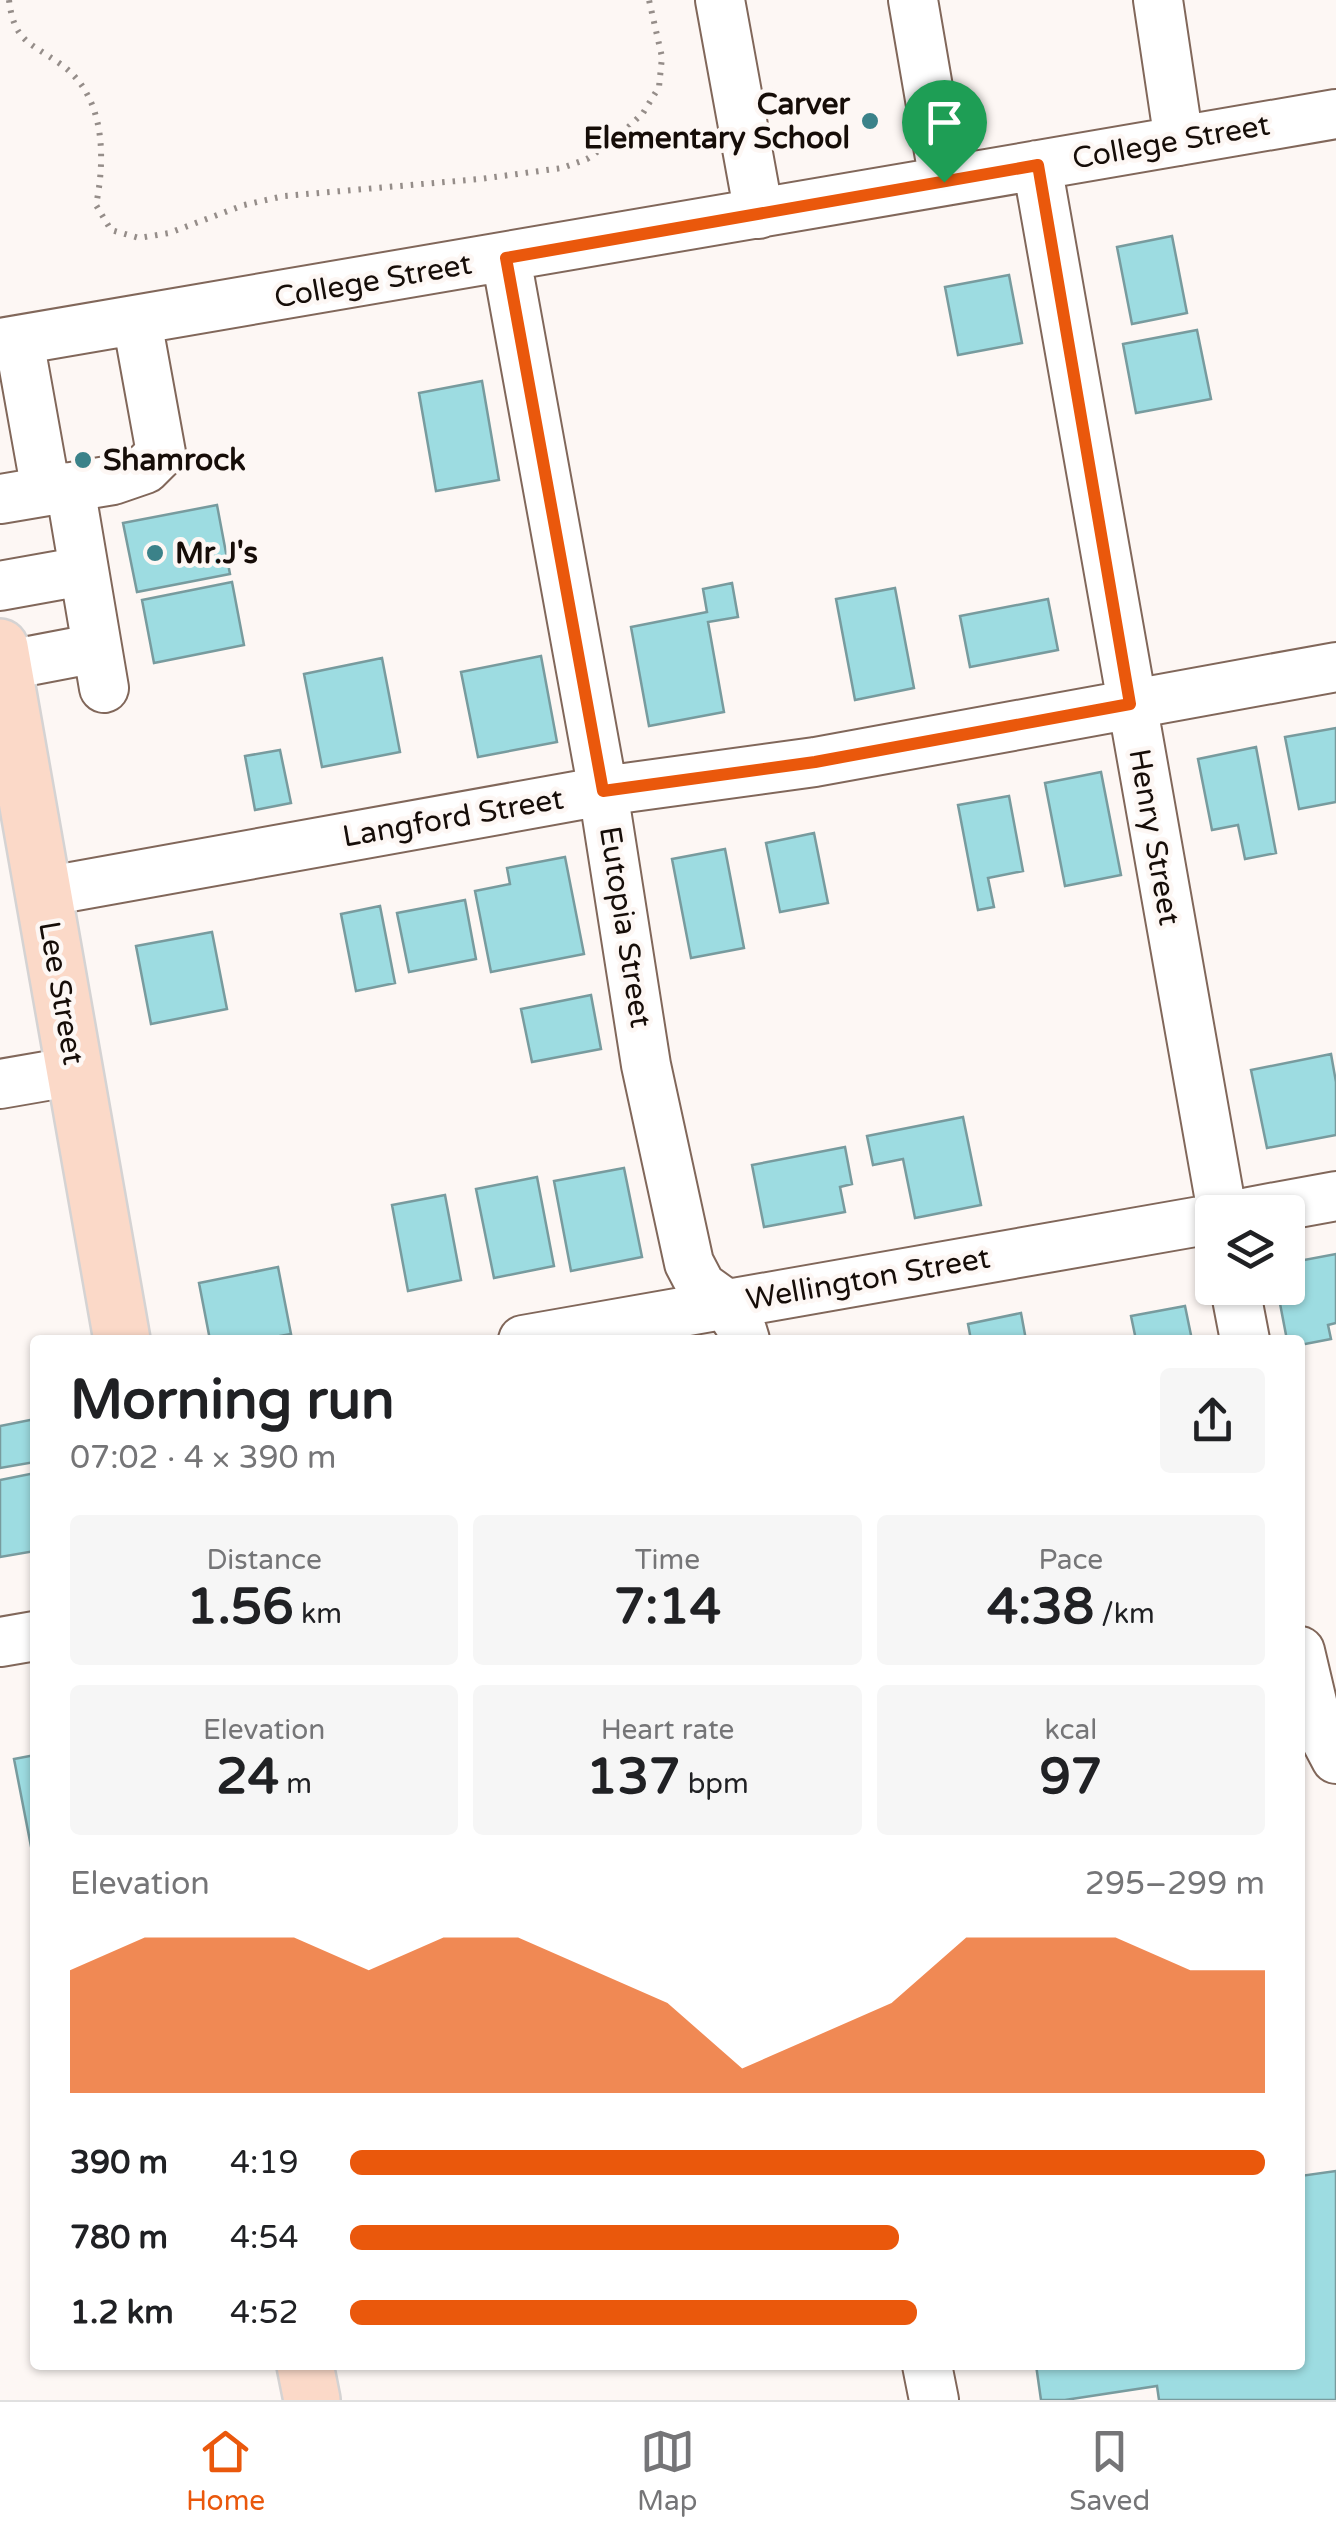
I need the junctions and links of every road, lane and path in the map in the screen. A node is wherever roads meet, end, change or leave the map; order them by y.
1 (9, 0) edge
2 (648, 0) edge
3 (913, 0) edge
4 (731, 2) edge
5 (1173, 2) edge
6 (1336, 114) edge
7 (1179, 141) junction
8 (1038, 165) junction
9 (944, 182) junction
10 (759, 214) junction
11 (506, 258) junction
12 (137, 321) junction
13 (9, 341) edge
14 (38, 493) edge
15 (84, 572) junction
16 (0, 586) edge
17 (2, 656) edge
18 (1336, 667) edge
19 (1130, 704) junction
20 (603, 791) junction
21 (43, 892) junction
22 (75, 1071) junction
23 (0, 1084) edge
24 (1219, 1195) edge
25 (1336, 1196) edge
26 (1305, 1202) edge
27 (1195, 1223) edge
28 (1238, 1305) edge
29 (736, 1322) edge
30 (121, 1335) edge
31 (582, 1335) edge
32 (1243, 1335) edge
33 (30, 1637) edge
34 (0, 1642) edge
35 (1305, 1675) edge
36 (1318, 1736) edge
37 (306, 2370) edge
38 (928, 2370) edge
39 (312, 2400) edge
40 (934, 2400) edge

1 - 2 path
3 - 9 street
4 - 10 street
5 - 7 street
6 - 7 street, College Street
7 - 8 street, College Street
8 - 9 street, College Street
8 - 19 street, Henry Street
9 - 10 street, College Street
10 - 11 street, College Street
11 - 12 street, College Street
11 - 20 street, Eutopia Street
12 - 13 street, College Street
12 - 14 street
13 - 14 street
14 - 15 street
15 - 16 street
15 - 17 street
17 - 21 main road, Lee Street
18 - 19 street, Langford Street
19 - 20 street, Langford Street
19 - 24 street, Henry Street
20 - 21 street, Langford Street
20 - 29 street, Eutopia Street
21 - 22 main road, Lee Street
22 - 23 street
22 - 30 main road, Lee Street
25 - 26 street
27 - 29 street, Wellington Street
28 - 32 street
29 - 31 street, Wellington Street
33 - 34 street
35 - 36 street
37 - 39 main road
38 - 40 street

